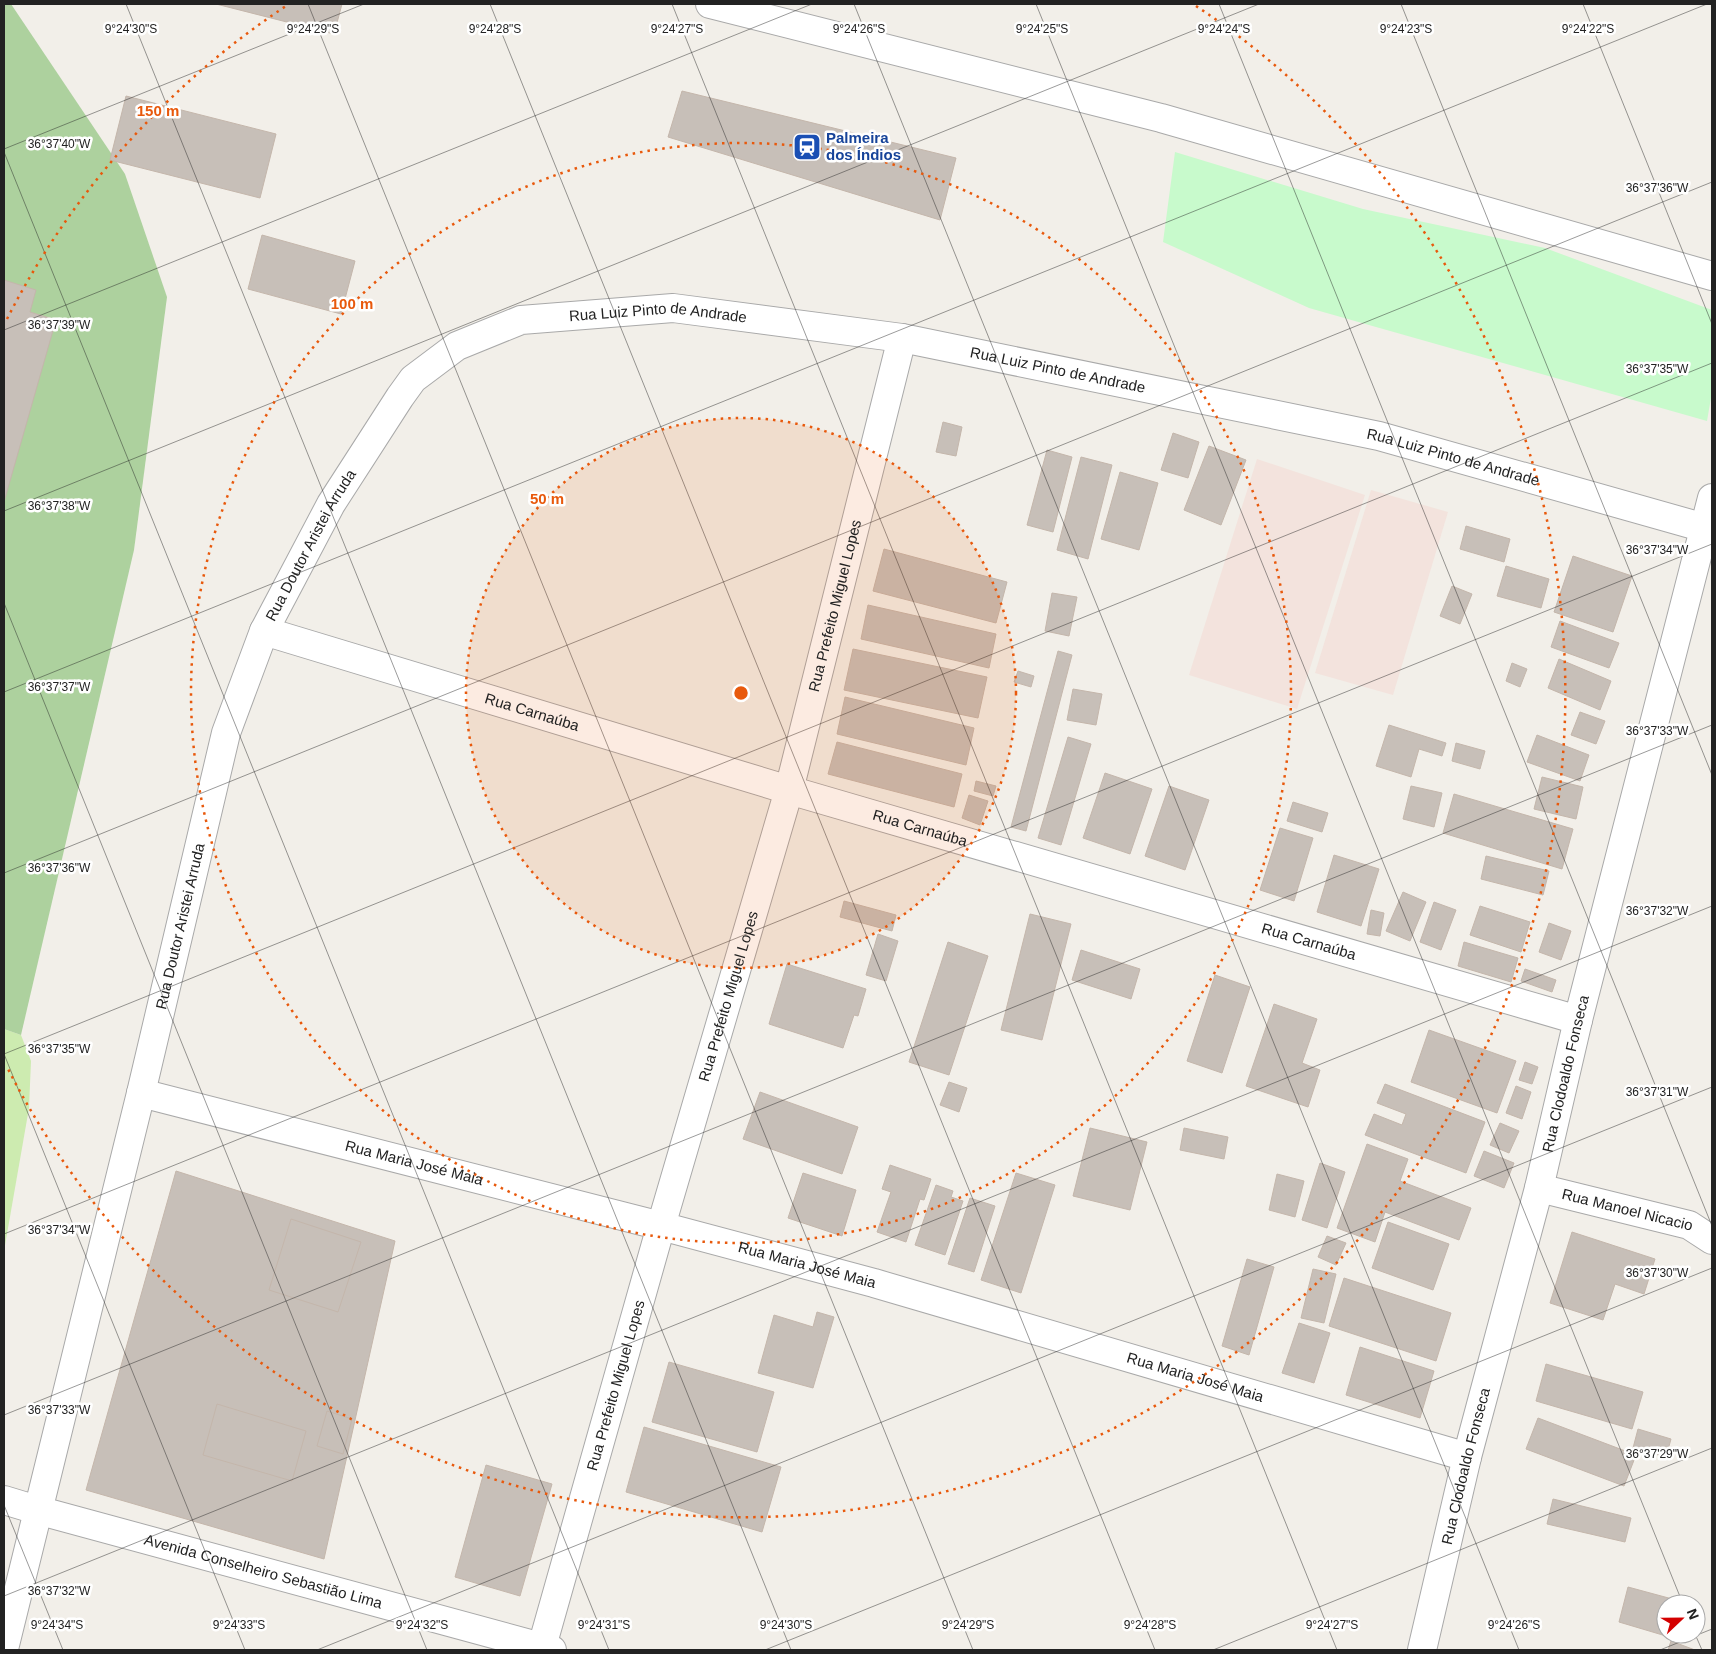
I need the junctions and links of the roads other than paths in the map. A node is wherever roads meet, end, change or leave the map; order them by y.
1 (710, 4) edge
2 (1712, 276) edge
3 (902, 338) junction
4 (413, 379) joint
5 (1712, 498) edge
6 (1705, 528) junction
7 (264, 631) junction
8 (789, 790) junction
9 (1578, 1020) junction
10 (141, 1093) junction
11 (1540, 1188) junction
12 (661, 1226) junction
13 (1712, 1240) edge
14 (1467, 1457) junction
15 (4, 1500) edge
16 (37, 1510) junction
17 (4, 1649) edge
18 (545, 1649) edge
19 (1422, 1650) edge

1 - 2 street
3 - 4 street, Rua Luiz Pinto de Andrade
3 - 6 street, Rua Luiz Pinto de Andrade
3 - 8 street, Rua Prefeito Miguel Lopes
4 - 7 street, Rua Doutor Aristei Arruda
5 - 6 street, Rua Clodoaldo Fonseca
6 - 9 street, Rua Clodoaldo Fonseca
7 - 8 street, Rua Carnaúba
7 - 10 street, Rua Doutor Aristei Arruda
8 - 9 street, Rua Carnaúba
8 - 12 street, Rua Prefeito Miguel Lopes
9 - 11 street, Rua Clodoaldo Fonseca
10 - 12 street, Rua Maria José Maia
10 - 16 street, Rua Doutor Aristei Arruda
11 - 13 street, Rua Manoel Nicacio
11 - 14 street, Rua Clodoaldo Fonseca
12 - 14 street, Rua Maria José Maia
12 - 18 street, Rua Prefeito Miguel Lopes
14 - 19 street, Rua Clodoaldo Fonseca
15 - 16 street, Avenida Conselheiro Sebastião Lima
16 - 17 street, Rua Doutor Aristei Arruda
16 - 18 street, Avenida Conselheiro Sebastião Lima

